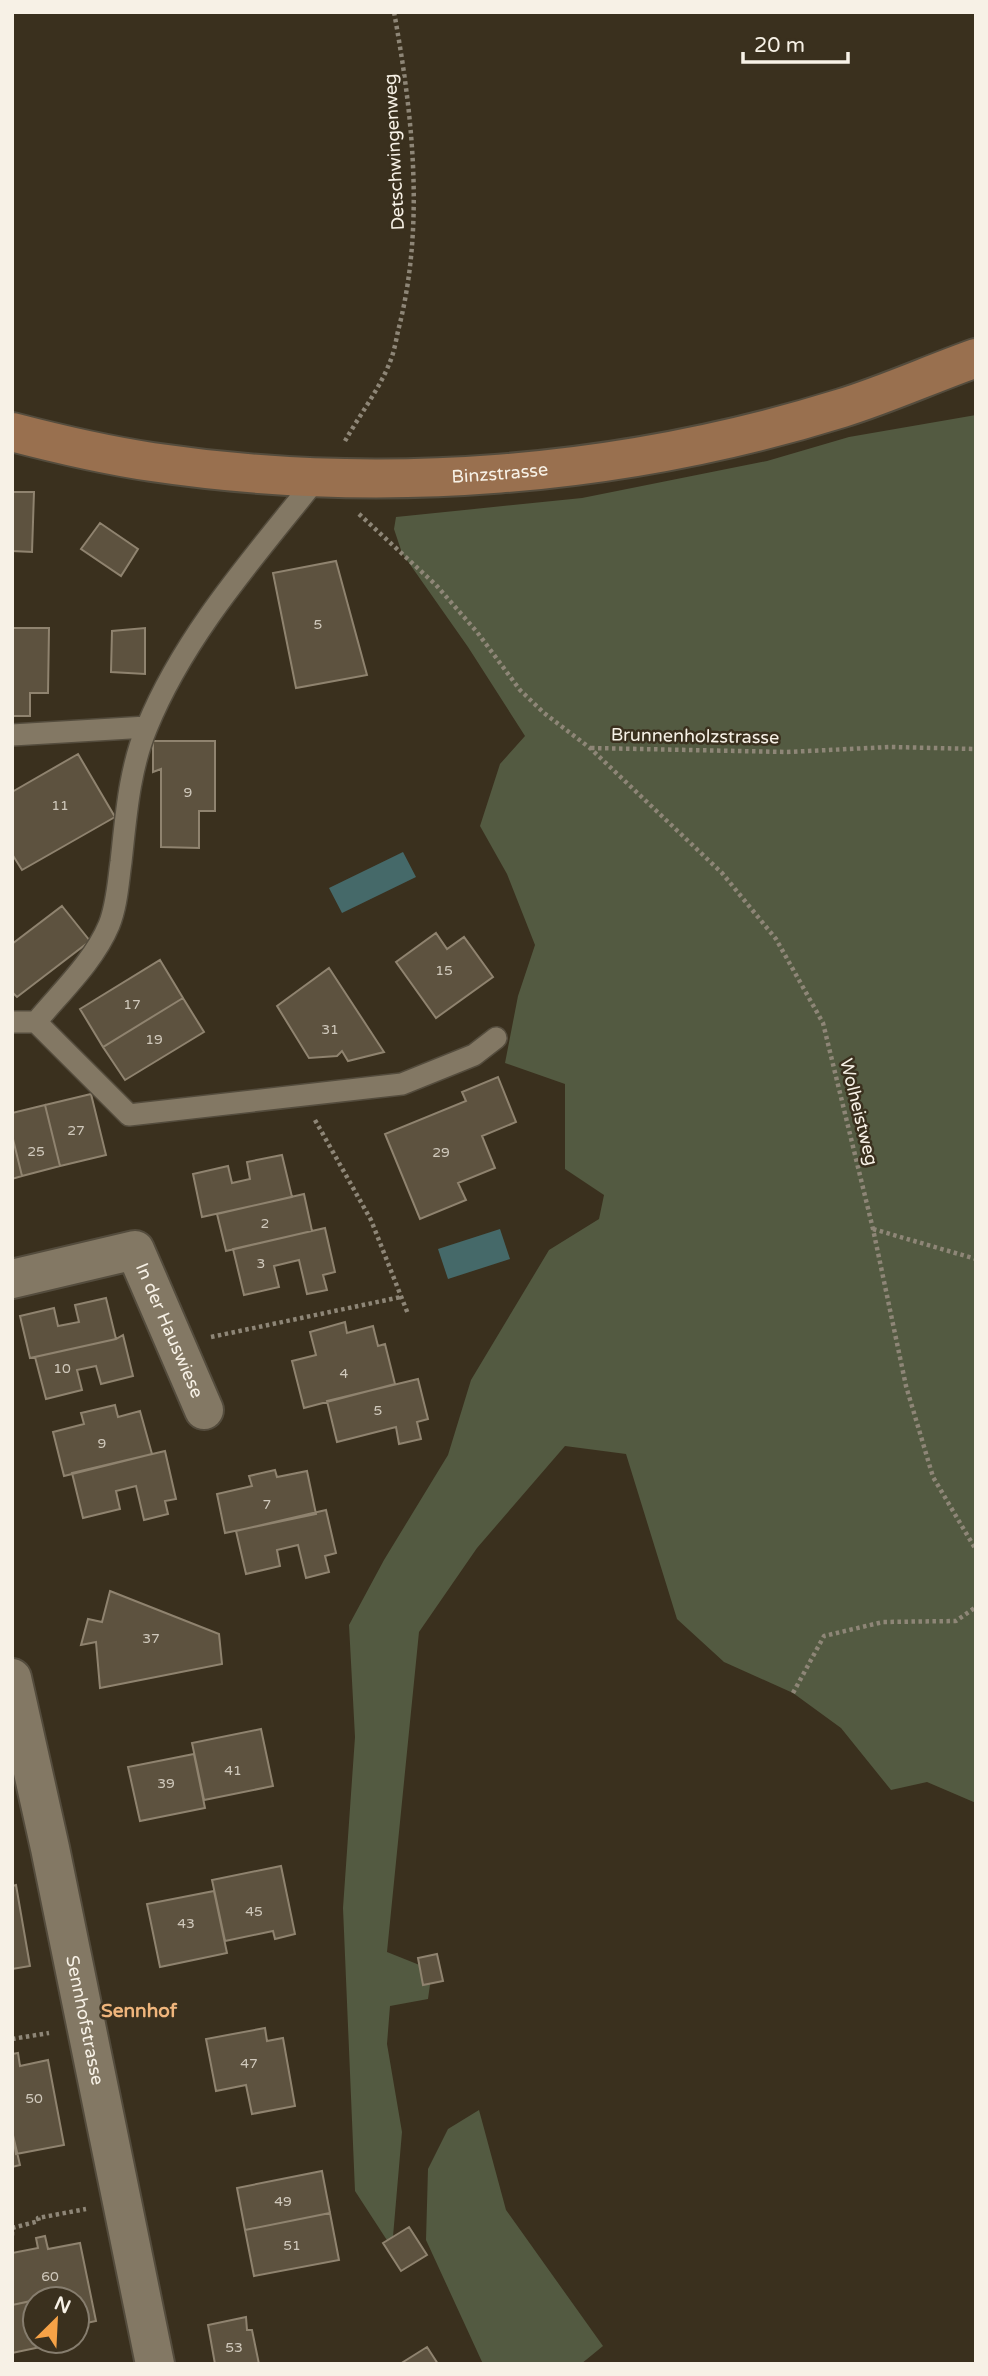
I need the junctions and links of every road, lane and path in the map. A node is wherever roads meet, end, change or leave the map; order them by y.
1 (394, 12) edge
2 (976, 358) edge
3 (364, 408) dead end
4 (12, 432) edge
5 (317, 478) junction
6 (147, 727) junction
7 (12, 735) edge
8 (590, 748) junction
9 (976, 749) edge
10 (12, 1022) edge
11 (36, 1022) junction
12 (496, 1038) dead end
13 (301, 1095) junction
14 (873, 1229) junction
15 (976, 1259) edge
16 (12, 1279) edge
17 (401, 1297) junction
18 (408, 1314) dead end
19 (188, 1373) junction
20 (204, 1410) dead end
21 (976, 1550) edge
22 (976, 1607) edge
23 (12, 1678) edge
24 (793, 1693) dead end
25 (41, 2034) dead end
26 (12, 2039) edge
27 (74, 2211) dead end
28 (12, 2232) edge
29 (155, 2364) edge

1 - 3 path, Detschwingenweg
2 - 5 main road, Binzstrasse
4 - 5 main road, Binzstrasse
5 - 6 lane
5 - 8 path, Brunnenholzstrasse
6 - 7 lane
6 - 11 lane
8 - 9 path, Brunnenholzstrasse
8 - 14 path, Wolheistweg
10 - 11 lane
11 - 13 lane
12 - 13 lane
13 - 17 path
14 - 15 path
14 - 21 path, Wolheistweg
16 - 19 street, In der Hauswiese
17 - 18 path
17 - 19 path
19 - 20 street, In der Hauswiese
22 - 24 path
23 - 29 street, Sennhofstrasse
25 - 26 path
27 - 28 path

